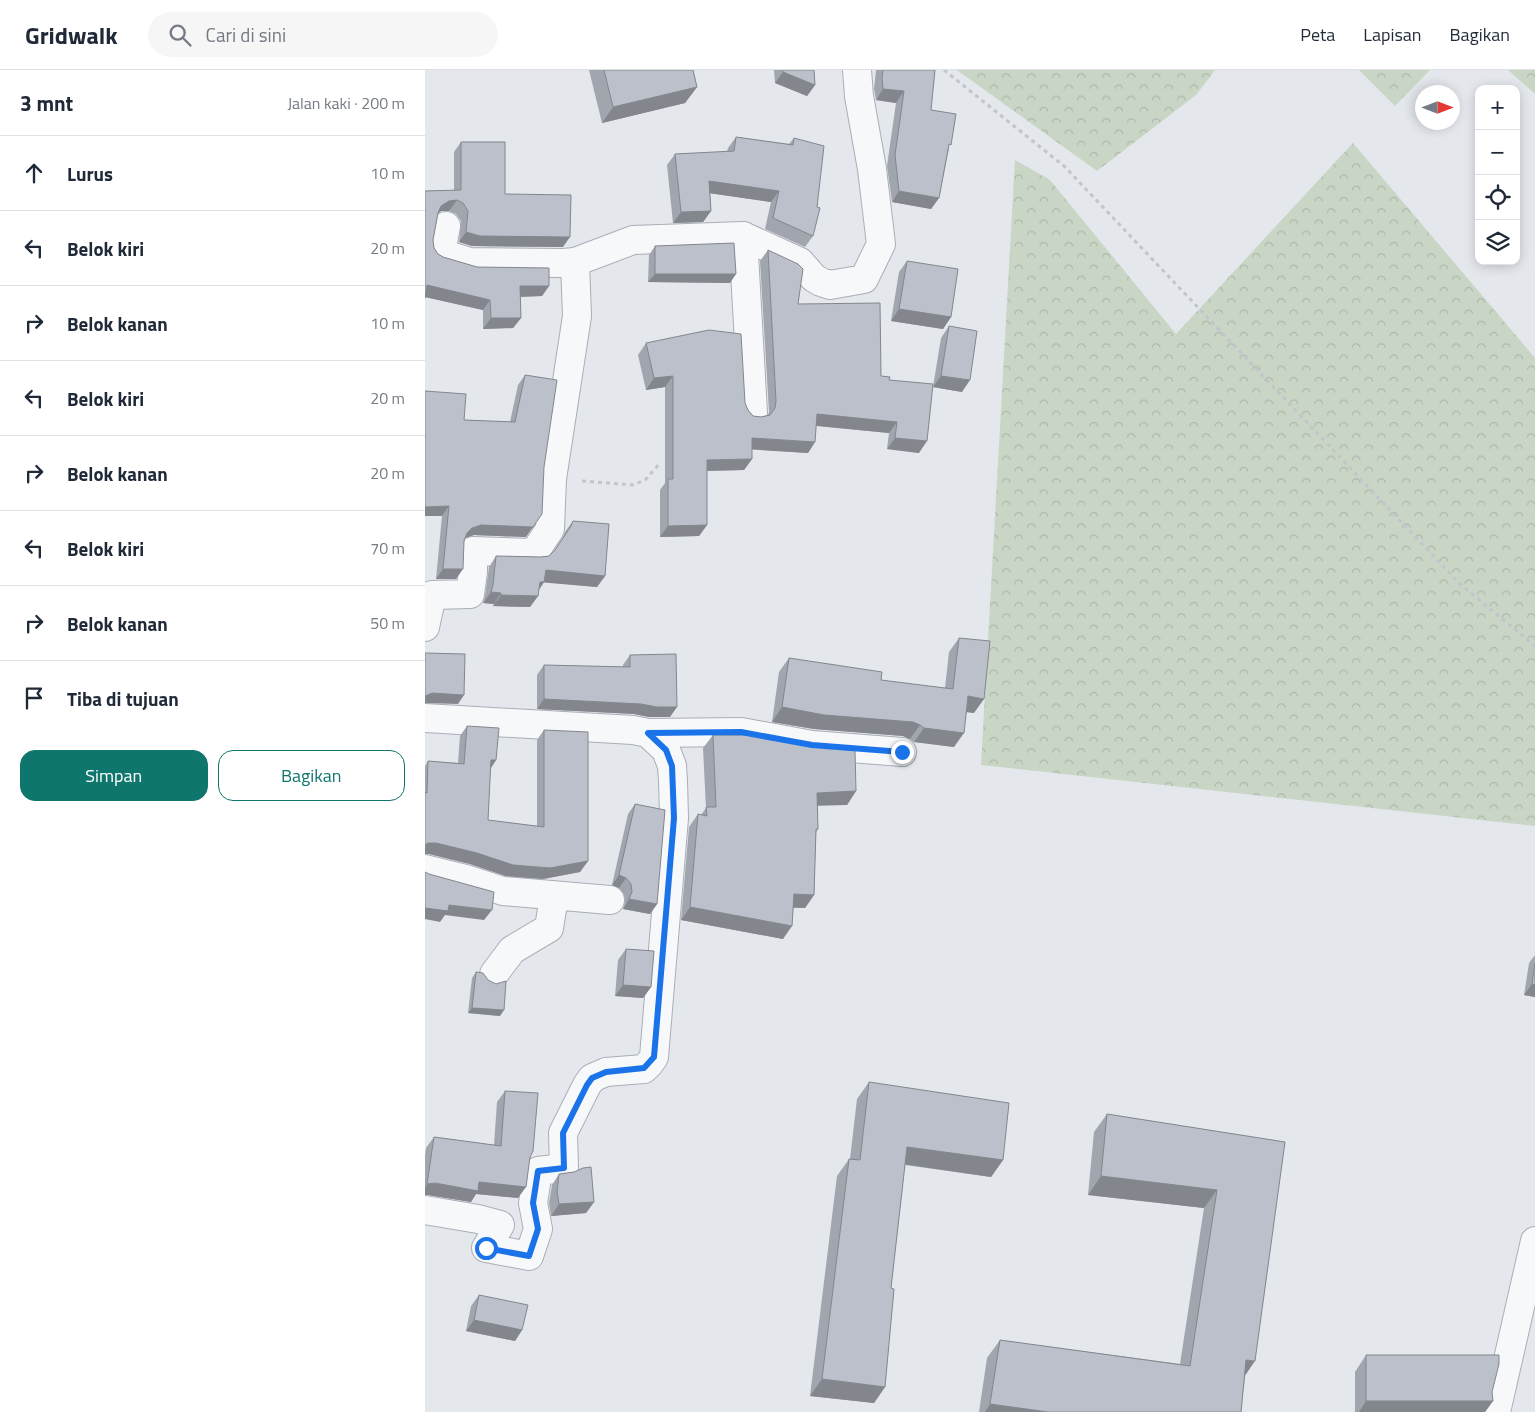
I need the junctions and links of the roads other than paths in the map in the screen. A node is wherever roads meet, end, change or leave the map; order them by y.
1 (857, 70) edge
2 (445, 226) dead end
3 (743, 236) junction
4 (433, 253) edge
5 (575, 262) junction
6 (753, 413) edge
7 (425, 627) edge
8 (425, 718) edge
9 (648, 733) junction
10 (902, 752) dead end
11 (425, 869) edge
12 (554, 897) junction
13 (610, 900) dead end
14 (494, 974) dead end
15 (425, 1210) edge
16 (1535, 1241) edge
17 (1496, 1412) edge

1 - 3 street
2 - 4 street
3 - 5 street
3 - 6 street
4 - 5 street
5 - 7 street
8 - 9 street
9 - 10 street
9 - 15 street
11 - 12 street
12 - 13 street
12 - 14 street
16 - 17 street

